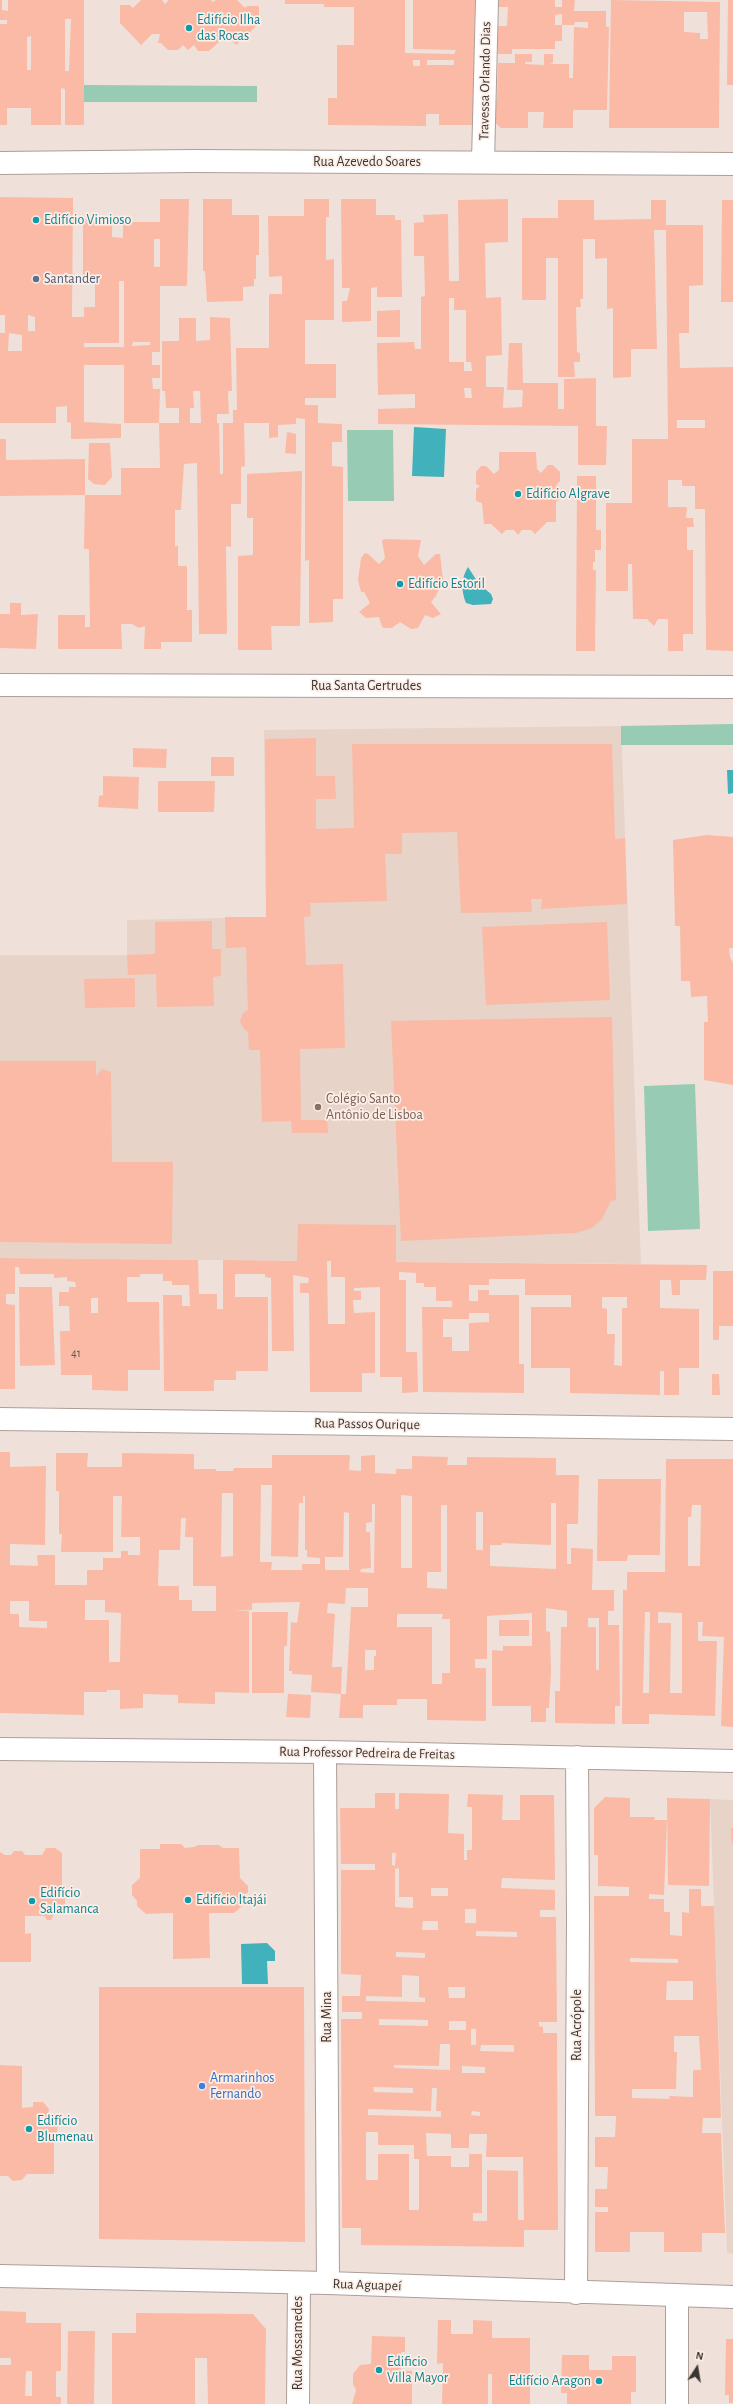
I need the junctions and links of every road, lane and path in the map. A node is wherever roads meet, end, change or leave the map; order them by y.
1 (487, 0) edge
2 (483, 162) junction
3 (0, 163) edge
4 (733, 164) edge
5 (0, 685) edge
6 (733, 687) edge
7 (0, 1419) edge
8 (733, 1429) edge
9 (0, 1749) edge
10 (325, 1752) junction
11 (577, 1757) junction
12 (733, 1761) edge
13 (0, 2276) edge
14 (299, 2283) junction
15 (328, 2283) junction
16 (576, 2293) junction
17 (677, 2296) junction
18 (733, 2297) edge
19 (298, 2404) edge
20 (677, 2404) edge

1 - 2 street, Travessa Orlando Dias
2 - 3 street, Rua Azevedo Soares
2 - 4 street, Rua Azevedo Soares
5 - 6 street, Rua Santa Gertrudes
7 - 8 street, Rua Passos Ourique
9 - 10 street, Rua Professor Pedreira de Freitas
10 - 11 street, Rua Professor Pedreira de Freitas
10 - 15 street, Rua Mina
11 - 12 street, Rua Professor Pedreira de Freitas
11 - 16 street, Rua Acrópole
13 - 14 street, Rua Aguapeí
14 - 15 street, Rua Aguapeí
14 - 19 street, Rua Mossamedes
15 - 16 street, Rua Aguapeí
16 - 17 street, Rua Aguapeí
17 - 18 street, Rua Aguapeí
17 - 20 street

